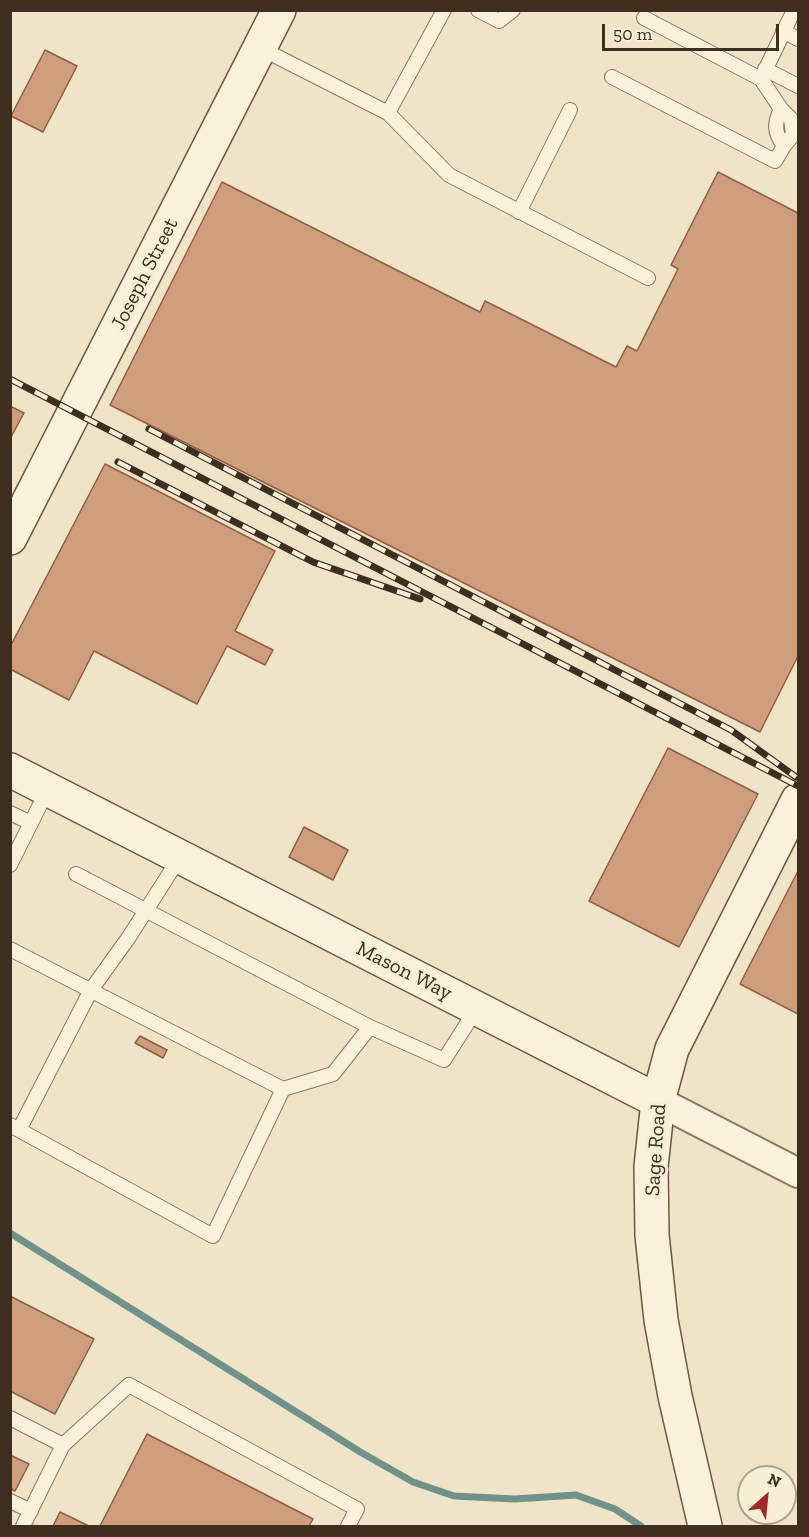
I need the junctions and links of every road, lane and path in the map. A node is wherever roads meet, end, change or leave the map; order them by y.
1 (279, 10) edge
2 (444, 10) edge
3 (478, 10) edge
4 (513, 10) edge
5 (790, 12) edge
6 (644, 18) dead end
7 (783, 32) junction
8 (798, 39) edge
9 (260, 48) junction
10 (763, 74) junction
11 (612, 77) dead end
12 (798, 86) edge
13 (570, 110) dead end
14 (388, 113) junction
15 (519, 212) junction
16 (648, 278) dead end
17 (10, 538) edge
18 (10, 770) edge
19 (48, 789) junction
20 (798, 800) edge
21 (10, 813) edge
22 (31, 823) junction
23 (180, 857) junction
24 (10, 865) edge
25 (76, 874) dead end
26 (146, 911) junction
27 (10, 949) edge
28 (91, 990) junction
29 (477, 1008) junction
30 (370, 1027) junction
31 (283, 1089) junction
32 (658, 1101) junction
33 (15, 1128) edge
34 (798, 1173) edge
35 (10, 1418) edge
36 (63, 1445) junction
37 (10, 1501) edge
38 (31, 1511) junction
39 (23, 1527) edge
40 (348, 1527) edge
41 (705, 1527) edge

1 - 9 street, Joseph Street
2 - 14 lane
3 - 4 lane
5 - 7 lane
6 - 10 lane
7 - 8 lane
7 - 10 lane
9 - 14 lane
9 - 17 street, Joseph Street
10 - 11 lane
10 - 12 lane
13 - 15 lane
14 - 15 lane
15 - 16 lane
18 - 19 street, Mason Way
19 - 22 lane
19 - 23 street, Mason Way
20 - 32 street, Sage Road
21 - 22 lane
22 - 24 lane
23 - 26 lane
23 - 29 street, Mason Way
25 - 26 lane
26 - 28 lane
26 - 30 lane
27 - 28 lane
28 - 31 lane
28 - 33 lane
29 - 30 lane
29 - 32 street, Mason Way
30 - 31 lane
31 - 33 lane
32 - 34 street, Mason Way
32 - 41 street, Sage Road
35 - 36 lane
36 - 38 lane
36 - 40 lane
37 - 38 lane
38 - 39 lane

